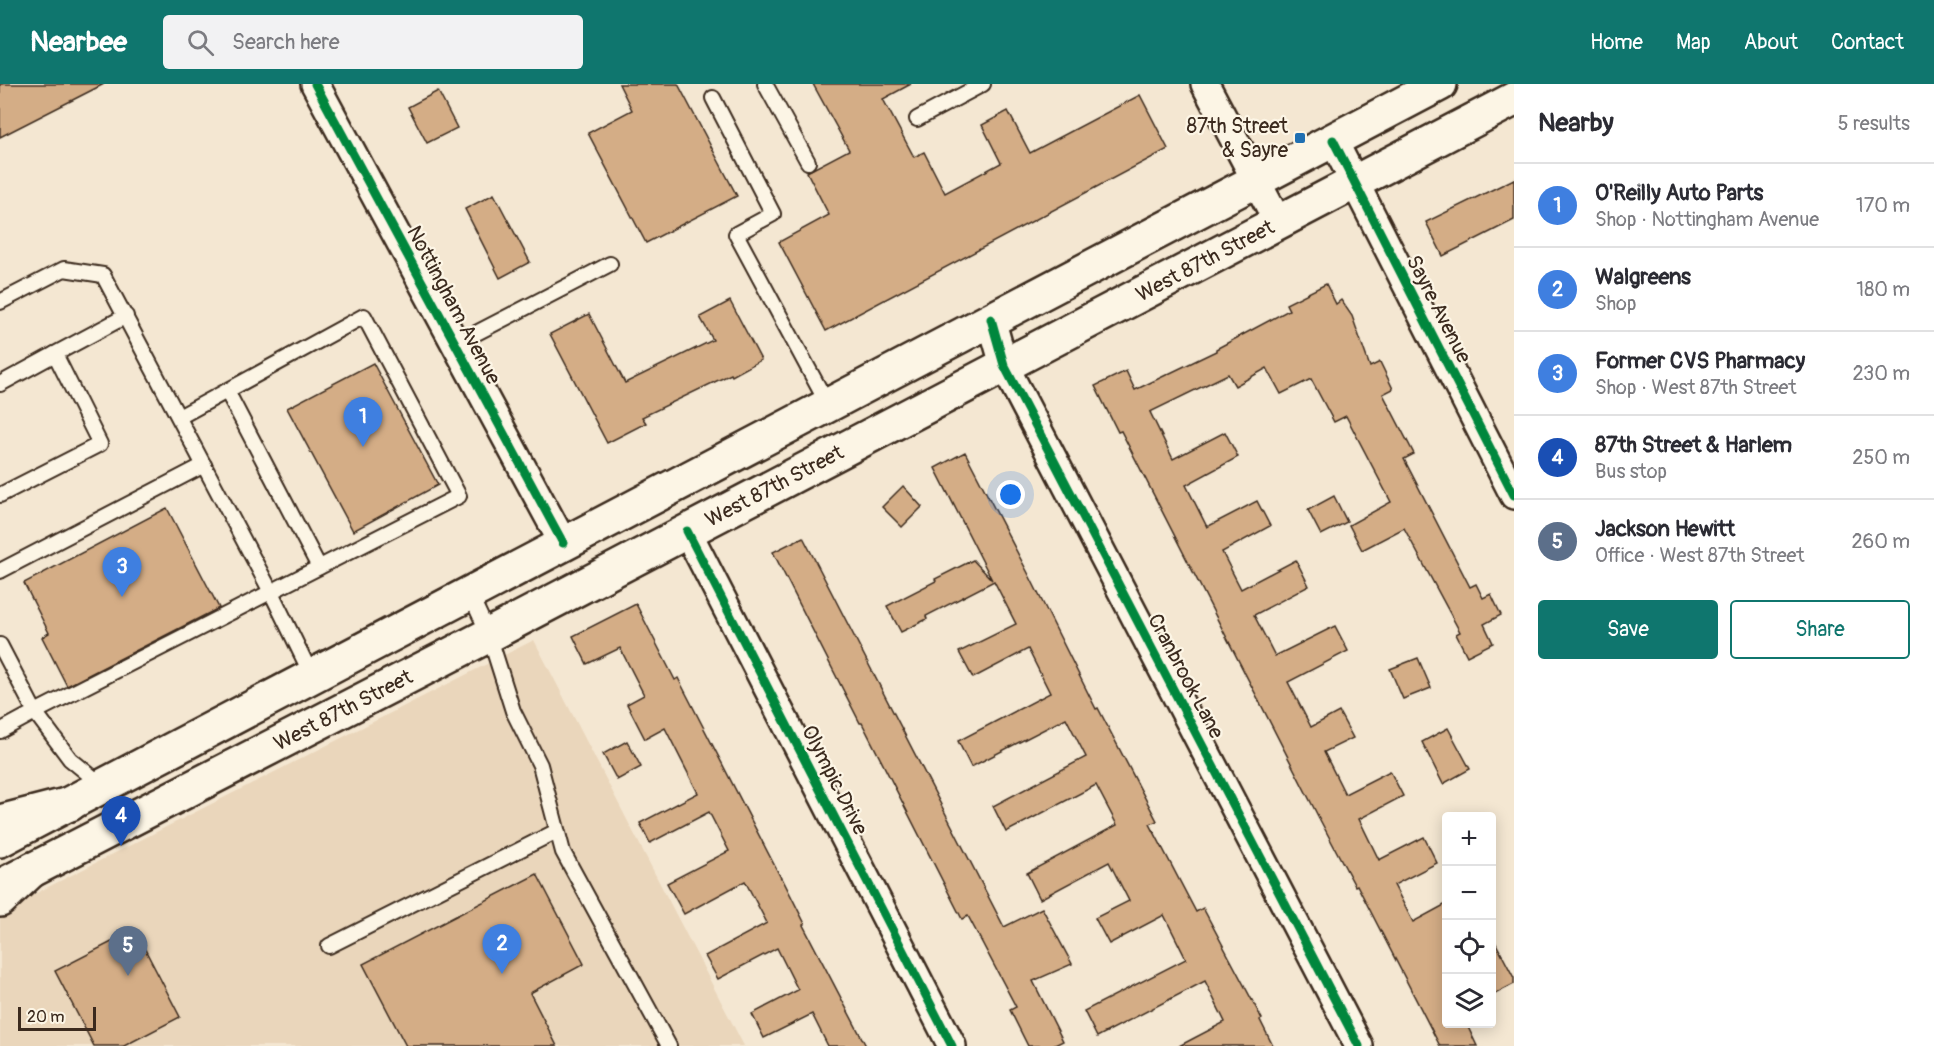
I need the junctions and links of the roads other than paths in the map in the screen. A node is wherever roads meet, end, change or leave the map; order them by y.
1 (315, 84) edge
2 (765, 84) edge
3 (983, 84) edge
4 (1206, 84) edge
5 (1440, 84) edge
6 (712, 98) dead end
7 (1514, 99) edge
8 (917, 118) dead end
9 (1333, 140) junction
10 (808, 162) dead end
11 (1256, 180) junction
12 (1354, 182) junction
13 (1278, 222) junction
14 (610, 264) dead end
15 (0, 302) edge
16 (126, 316) junction
17 (991, 319) junction
18 (455, 344) junction
19 (56, 354) junction
20 (1004, 365) junction
21 (0, 384) edge
22 (227, 391) junction
23 (828, 405) junction
24 (179, 417) junction
25 (204, 465) junction
26 (0, 495) edge
27 (1514, 495) edge
28 (687, 531) junction
29 (563, 543) junction
30 (319, 567) junction
31 (0, 571) edge
32 (271, 592) junction
33 (469, 592) junction
34 (489, 635) junction
35 (0, 645) edge
36 (312, 676) junction
37 (35, 712) junction
38 (0, 731) edge
39 (104, 786) junction
40 (70, 804) junction
41 (0, 822) edge
42 (557, 831) junction
43 (0, 840) edge
44 (33, 869) junction
45 (0, 887) edge
46 (0, 900) edge
47 (329, 946) dead end
48 (669, 1046) edge
49 (952, 1046) edge
50 (1359, 1046) edge

1 - 18 street, Nottingham Avenue
2 - 10 lane
3 - 8 lane
4 - 11 street
5 - 9 main road, West 87th Street
6 - 23 lane
7 - 12 main road, West 87th Street
9 - 11 main road, West 87th Street
9 - 12 street, Sayre Avenue
11 - 13 street
11 - 17 main road, West 87th Street
12 - 13 main road, West 87th Street
12 - 27 street, Sayre Avenue
13 - 20 main road, West 87th Street
14 - 18 lane
15 - 16 lane
16 - 19 lane
16 - 24 lane
17 - 20 street, Cranbrook Lane
17 - 23 main road, West 87th Street
18 - 29 street, Nottingham Avenue
19 - 21 lane
19 - 26 lane
20 - 28 main road, West 87th Street
20 - 50 street, Cranbrook Lane
22 - 24 lane
22 - 30 lane
22 - 30 lane
23 - 29 main road, West 87th Street
24 - 25 lane
25 - 31 lane
25 - 32 lane
28 - 34 main road, West 87th Street
28 - 49 street, Olympic Drive
29 - 33 main road, West 87th Street
30 - 32 lane
32 - 36 lane
32 - 37 lane
33 - 34 lane
33 - 36 main road, West 87th Street
34 - 42 lane
34 - 44 main road, West 87th Street
35 - 37 lane
36 - 39 main road, West 87th Street
37 - 38 lane
37 - 39 lane
39 - 40 main road, West 87th Street
40 - 41 main road
40 - 43 main road, West 87th Street
42 - 47 lane
42 - 48 lane
44 - 45 main road, West 87th Street
44 - 46 main road

